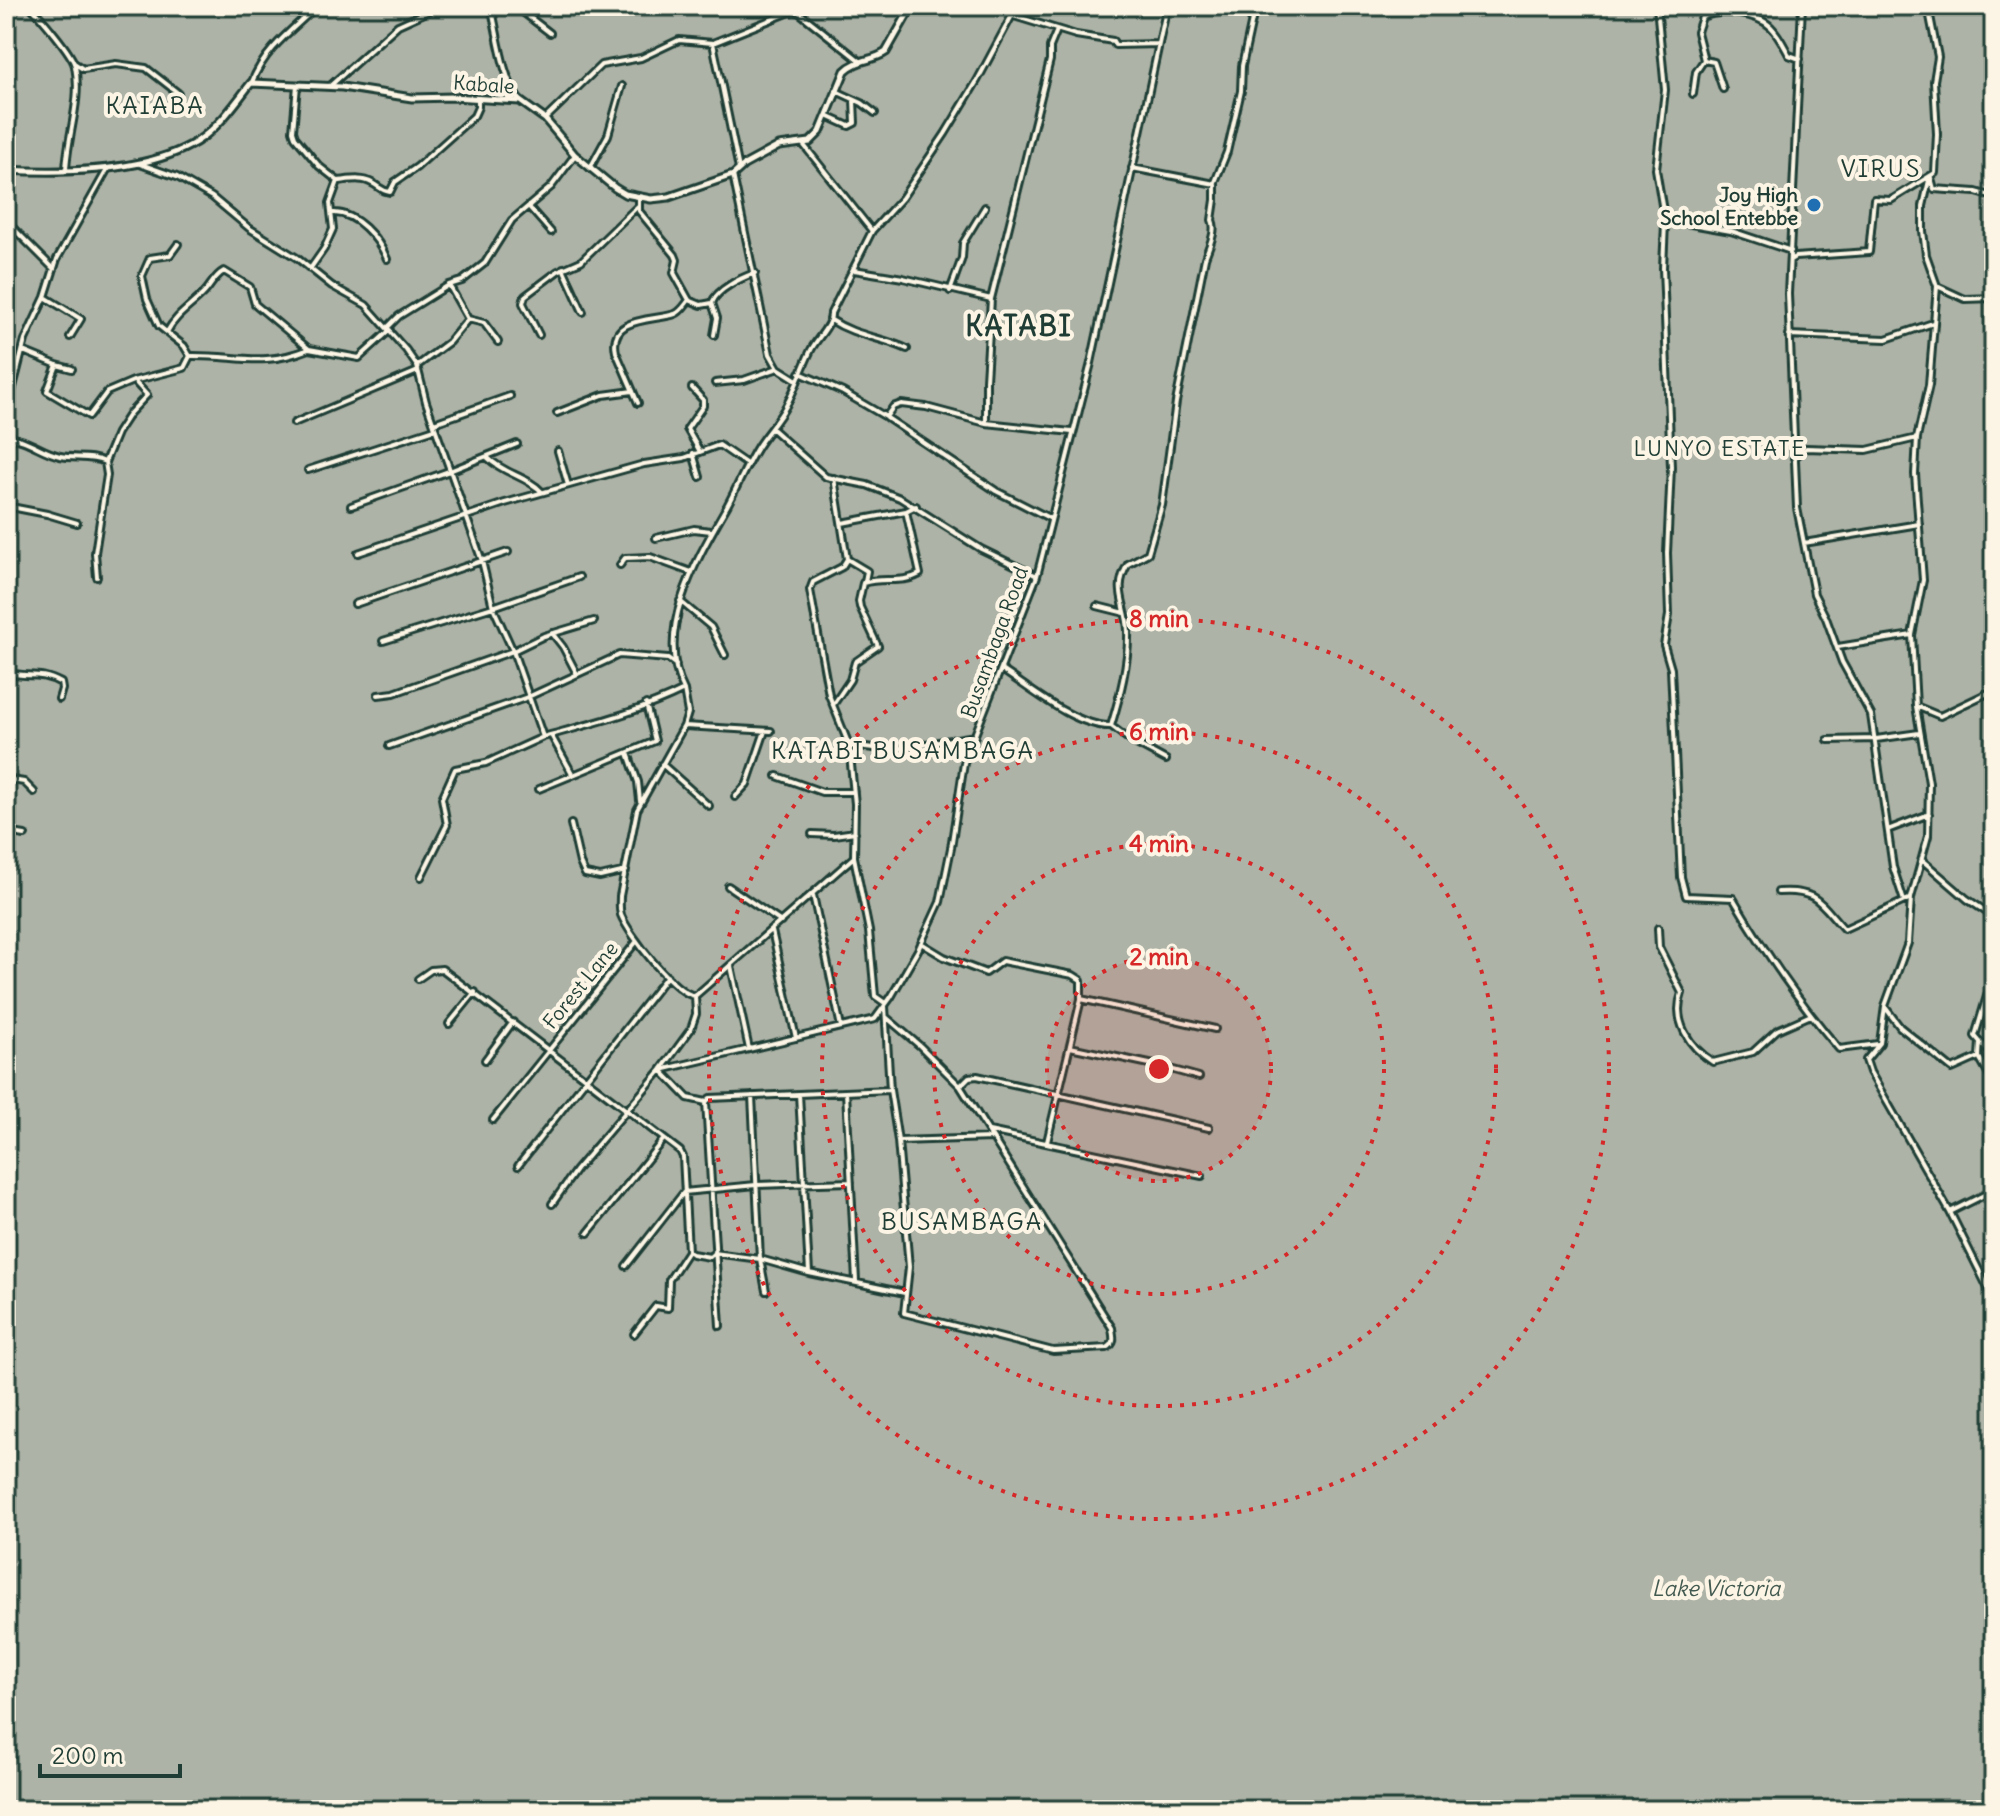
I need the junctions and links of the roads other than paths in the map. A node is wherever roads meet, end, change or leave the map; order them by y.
1 (30, 6) edge
2 (317, 6) edge
3 (440, 6) edge
4 (498, 6) edge
5 (515, 6) edge
6 (805, 6) edge
7 (912, 6) edge
8 (1017, 6) edge
9 (1167, 6) edge
10 (1255, 6) edge
11 (1657, 6) edge
12 (1802, 6) edge
13 (1928, 6) edge
14 (796, 10) junction
15 (1014, 16) junction
16 (1057, 30) junction
17 (550, 33) dead end
18 (713, 43) junction
19 (1159, 44) junction
20 (1800, 59) junction
21 (1704, 60) junction
22 (860, 61) junction
23 (74, 63) junction
24 (251, 83) junction
25 (297, 85) junction
26 (330, 86) junction
27 (622, 86) dead end
28 (1723, 89) dead end
29 (836, 91) junction
30 (178, 93) dead end
31 (1693, 94) dead end
32 (478, 98) junction
33 (854, 100) junction
34 (520, 101) junction
35 (875, 113) dead end
36 (827, 116) junction
37 (545, 119) junction
38 (803, 144) junction
39 (575, 155) junction
40 (139, 162) junction
41 (108, 168) junction
42 (590, 168) junction
43 (1132, 168) junction
44 (6, 170) edge
45 (66, 171) junction
46 (739, 171) junction
47 (733, 175) junction
48 (1930, 176) junction
49 (338, 181) junction
50 (1215, 184) junction
51 (639, 197) junction
52 (1994, 197) edge
53 (638, 206) junction
54 (529, 207) junction
55 (985, 207) dead end
56 (332, 213) junction
57 (7, 223) edge
58 (1665, 223) junction
59 (872, 231) junction
60 (551, 232) dead end
61 (178, 244) dead end
62 (1791, 251) junction
63 (387, 259) dead end
64 (1790, 260) junction
65 (563, 268) junction
66 (54, 269) junction
67 (310, 269) junction
68 (854, 270) junction
69 (755, 273) junction
70 (449, 285) junction
71 (1937, 286) junction
72 (950, 291) junction
73 (45, 297) junction
74 (1994, 298) edge
75 (991, 299) junction
76 (689, 300) junction
77 (712, 303) junction
78 (583, 312) dead end
79 (468, 319) junction
80 (831, 320) junction
81 (1933, 323) junction
82 (389, 328) junction
83 (167, 332) junction
84 (539, 335) dead end
85 (714, 335) dead end
86 (1789, 335) junction
87 (70, 337) dead end
88 (498, 342) dead end
89 (309, 349) junction
90 (907, 349) dead end
91 (23, 351) junction
92 (190, 356) junction
93 (57, 365) junction
94 (418, 368) junction
95 (778, 368) junction
96 (72, 369) dead end
97 (800, 373) junction
98 (797, 380) junction
99 (133, 381) junction
100 (715, 383) dead end
101 (692, 388) dead end
102 (633, 391) junction
103 (510, 396) dead end
104 (638, 403) dead end
105 (557, 413) dead end
106 (6, 415) edge
107 (886, 417) junction
108 (294, 423) dead end
109 (986, 423) junction
110 (435, 426) junction
111 (772, 429) junction
112 (1072, 432) junction
113 (6, 437) edge
114 (1917, 438) junction
115 (517, 444) dead end
116 (558, 451) dead end
117 (696, 452) junction
118 (486, 457) junction
119 (1794, 458) junction
120 (105, 462) junction
121 (749, 465) junction
122 (308, 470) dead end
123 (452, 470) junction
124 (700, 477) dead end
125 (834, 478) junction
126 (568, 485) junction
127 (542, 492) junction
128 (6, 506) edge
129 (351, 506) dead end
130 (916, 506) junction
131 (906, 511) junction
132 (466, 515) junction
133 (1051, 519) junction
134 (77, 523) dead end
135 (842, 523) junction
136 (1919, 524) junction
137 (711, 531) junction
138 (656, 538) dead end
139 (1804, 543) junction
140 (508, 552) dead end
141 (358, 553) dead end
142 (847, 559) junction
143 (482, 561) junction
144 (620, 565) dead end
145 (691, 572) junction
146 (1037, 576) junction
147 (97, 577) dead end
148 (579, 577) dead end
149 (863, 583) junction
150 (680, 601) junction
151 (355, 604) dead end
152 (1097, 606) dead end
153 (493, 607) junction
154 (1125, 613) junction
155 (594, 621) dead end
156 (552, 633) junction
157 (1912, 635) junction
158 (383, 641) dead end
159 (1838, 647) junction
160 (513, 651) junction
161 (725, 655) dead end
162 (676, 665) junction
163 (1002, 669) junction
164 (6, 672) edge
165 (577, 674) junction
166 (684, 690) junction
167 (1994, 690) edge
168 (378, 695) dead end
169 (528, 697) junction
170 (59, 699) dead end
171 (646, 704) junction
172 (833, 705) junction
173 (1916, 706) junction
174 (684, 726) junction
175 (1111, 726) junction
176 (1919, 733) junction
177 (551, 735) junction
178 (975, 736) junction
179 (543, 737) junction
180 (1876, 739) junction
181 (1828, 740) dead end
182 (849, 745) junction
183 (389, 746) dead end
184 (628, 753) junction
185 (1166, 760) dead end
186 (662, 764) junction
187 (573, 775) junction
188 (777, 776) dead end
189 (6, 779) edge
190 (539, 789) dead end
191 (34, 792) dead end
192 (854, 792) junction
193 (735, 797) dead end
194 (640, 801) junction
195 (709, 806) dead end
196 (1929, 814) junction
197 (571, 824) dead end
198 (1890, 830) junction
199 (6, 832) edge
200 (855, 832) junction
201 (812, 834) dead end
202 (25, 835) dead end
203 (854, 857) junction
204 (1923, 861) junction
205 (626, 871) junction
206 (421, 877) dead end
207 (728, 886) dead end
208 (1778, 892) dead end
209 (813, 895) junction
210 (1911, 898) junction
211 (1904, 901) junction
212 (1994, 917) edge
213 (781, 922) junction
214 (1658, 928) dead end
215 (772, 930) junction
216 (637, 941) junction
217 (921, 943) junction
218 (731, 966) junction
219 (1994, 973) edge
220 (667, 976) junction
221 (418, 979) dead end
222 (475, 992) junction
223 (695, 996) junction
224 (1081, 999) junction
225 (885, 1003) junction
226 (1885, 1006) junction
227 (1811, 1015) junction
228 (886, 1017) junction
229 (513, 1022) junction
230 (449, 1024) dead end
231 (841, 1027) junction
232 (1215, 1029) dead end
233 (796, 1038) junction
234 (1980, 1042) junction
235 (1880, 1043) junction
236 (1070, 1047) junction
237 (749, 1049) junction
238 (548, 1050) junction
239 (1994, 1056) edge
240 (1979, 1057) junction
241 (485, 1060) dead end
242 (661, 1070) junction
243 (1199, 1077) dead end
244 (585, 1080) junction
245 (1994, 1083) edge
246 (960, 1086) junction
247 (890, 1090) junction
248 (846, 1092) junction
249 (799, 1094) junction
250 (1059, 1094) junction
251 (752, 1096) junction
252 (706, 1102) junction
253 (625, 1112) junction
254 (493, 1120) dead end
255 (1209, 1128) dead end
256 (987, 1130) junction
257 (992, 1138) junction
258 (663, 1140) junction
259 (898, 1141) junction
260 (1047, 1142) junction
261 (518, 1166) dead end
262 (1202, 1176) dead end
263 (851, 1182) junction
264 (805, 1184) junction
265 (756, 1185) junction
266 (710, 1188) junction
267 (1994, 1190) edge
268 (684, 1192) junction
269 (552, 1204) dead end
270 (1950, 1212) junction
271 (588, 1233) dead end
272 (688, 1251) junction
273 (714, 1253) junction
274 (760, 1259) junction
275 (626, 1266) dead end
276 (809, 1273) junction
277 (856, 1282) junction
278 (766, 1291) dead end
279 (905, 1293) junction
280 (1994, 1300) edge
281 (720, 1326) dead end
282 (634, 1334) dead end

1 - 23 street
2 - 24 street
3 - 26 street
4 - 34 street
5 - 17 street
6 - 14 street
7 - 22 street
8 - 15 street
9 - 19 street, Busambaga Road
10 - 50 street
11 - 58 street
12 - 20 street
13 - 48 street
14 - 18 street
14 - 22 street
15 - 16 street
15 - 59 street
16 - 19 street
16 - 75 street
18 - 37 street
18 - 46 street
19 - 43 street, Busambaga Road
20 - 21 street
20 - 62 street
21 - 28 street
21 - 31 street
22 - 29 street
23 - 30 street
23 - 45 street
24 - 25 street, Kabale
24 - 40 street
25 - 26 street, Kabale
25 - 49 street
26 - 32 street, Kabale
27 - 42 street
29 - 33 street
29 - 36 street
32 - 34 street, Kabale
32 - 49 street
33 - 35 street
33 - 36 street
34 - 37 street, Kabale
36 - 38 street
37 - 39 street, Kabale
38 - 46 street
38 - 59 street
39 - 42 street, Kabale
39 - 54 street
40 - 41 street
40 - 67 street
41 - 45 street
41 - 66 street
42 - 51 street, Kabale
43 - 50 street
43 - 112 street, Busambaga Road
44 - 45 street
46 - 47 street
47 - 51 street
47 - 69 street
48 - 52 street
48 - 64 street
48 - 71 street
49 - 56 street
50 - 154 street
51 - 53 street
53 - 65 street
53 - 76 street
54 - 60 street
54 - 70 street
55 - 72 street
56 - 63 street
56 - 67 street
57 - 66 street
58 - 62 street
58 - 227 street
59 - 68 street
61 - 83 street
62 - 64 street
64 - 86 street
65 - 78 street
65 - 84 street
66 - 73 street
67 - 82 street
68 - 72 street
68 - 80 street
69 - 77 street
69 - 95 street
70 - 79 street
70 - 82 street
71 - 74 street
71 - 81 street
72 - 75 street
73 - 87 street
73 - 91 street
75 - 109 street
76 - 77 street
76 - 102 street
77 - 85 street
79 - 88 street
79 - 94 street
80 - 90 street
80 - 97 street
81 - 86 street
81 - 114 street
82 - 89 street
82 - 94 street
83 - 89 street
83 - 92 street
86 - 119 street
89 - 92 street
91 - 93 street
91 - 106 street
92 - 99 street
93 - 96 street
93 - 99 street
94 - 108 street
94 - 110 street
95 - 98 street
95 - 100 street
97 - 98 street
97 - 107 street
98 - 111 street
99 - 120 street
101 - 117 street
102 - 104 street
102 - 105 street
103 - 110 street
107 - 109 street
107 - 133 street
109 - 112 street
110 - 122 street
110 - 123 street
111 - 121 street
111 - 125 street
112 - 133 street, Busambaga Road
113 - 120 street
114 - 119 street
114 - 136 street
115 - 118 street
116 - 126 street
117 - 121 street
117 - 124 street
117 - 126 street
118 - 123 street
118 - 127 street
119 - 139 street
120 - 147 street
121 - 137 street
123 - 129 street
123 - 132 street
125 - 130 street
125 - 135 street
126 - 127 street
127 - 132 street
128 - 134 street
130 - 131 street
130 - 146 street
131 - 135 street
131 - 149 street
132 - 141 street
132 - 143 street
133 - 146 street, Busambaga Road
135 - 142 street
136 - 139 street
136 - 157 street
137 - 138 street
137 - 145 street
139 - 159 street
140 - 143 street
142 - 149 street
142 - 172 street
143 - 151 street
143 - 153 street
144 - 145 street
145 - 150 street
146 - 163 street, Busambaga Road
148 - 153 street
149 - 172 street
150 - 161 street
150 - 162 street
152 - 154 street
153 - 158 street
153 - 160 street
154 - 175 street
155 - 156 street
156 - 160 street
156 - 165 street
157 - 159 street
157 - 173 street
159 - 180 street
160 - 168 street
160 - 169 street
162 - 165 street
162 - 166 street
163 - 175 street
163 - 178 street, Busambaga Road
164 - 170 street
165 - 169 street
166 - 171 street
166 - 174 street
167 - 173 street
169 - 179 street
169 - 183 street
171 - 177 street
171 - 184 street
172 - 182 street
173 - 176 street
174 - 186 street
174 - 193 street
175 - 185 street
176 - 180 street
176 - 196 street
177 - 179 street
177 - 187 street
178 - 182 street
178 - 217 street, Busambaga Road
179 - 206 street
180 - 181 street
180 - 198 street
182 - 192 street
184 - 187 street
184 - 194 street
186 - 194 street
186 - 195 street
187 - 190 street
188 - 192 street
189 - 191 street
192 - 200 street
194 - 205 street
196 - 198 street
196 - 204 street
197 - 205 street
198 - 211 street
199 - 202 street
200 - 201 street
200 - 203 street
203 - 209 street
203 - 225 street
204 - 210 street
204 - 212 street
205 - 216 street
207 - 213 street
208 - 211 street
209 - 213 street
209 - 231 street
210 - 211 street
210 - 226 street
213 - 215 street
214 - 227 street
215 - 218 street
215 - 233 street
216 - 220 street
216 - 238 street, Forest Lane
217 - 224 street
217 - 225 street, Busambaga Road
218 - 223 street
218 - 237 street
219 - 234 street
220 - 223 street
220 - 244 street
221 - 222 street
222 - 229 street
222 - 230 street
223 - 242 street
224 - 232 street
224 - 236 street
225 - 228 street
225 - 231 street
226 - 235 street
226 - 240 street
227 - 235 street
228 - 246 street
228 - 247 street
229 - 238 street
229 - 241 street
231 - 233 street
233 - 237 street
234 - 239 street
234 - 240 street
235 - 270 street
236 - 243 street
236 - 250 street
237 - 242 street
238 - 244 street
238 - 254 street, Forest Lane
240 - 245 street
242 - 252 street
242 - 253 street
244 - 253 street
244 - 261 street
246 - 250 street
246 - 256 street
247 - 248 street
247 - 259 street
248 - 249 street
248 - 263 street
249 - 251 street
249 - 264 street
250 - 255 street
250 - 260 street
251 - 252 street
251 - 265 street
252 - 266 street
253 - 258 street
253 - 269 street
256 - 257 street
256 - 260 street
257 - 259 street
257 - 279 street
258 - 268 street
258 - 271 street
259 - 279 street
260 - 262 street
263 - 264 street
263 - 277 street
264 - 265 street
264 - 276 street
265 - 266 street
265 - 274 street
266 - 268 street
266 - 273 street
267 - 270 street
268 - 272 street
268 - 275 street
270 - 280 street
272 - 273 street
272 - 282 street
273 - 274 street
273 - 281 street
274 - 276 street
274 - 278 street
276 - 277 street
277 - 279 street

